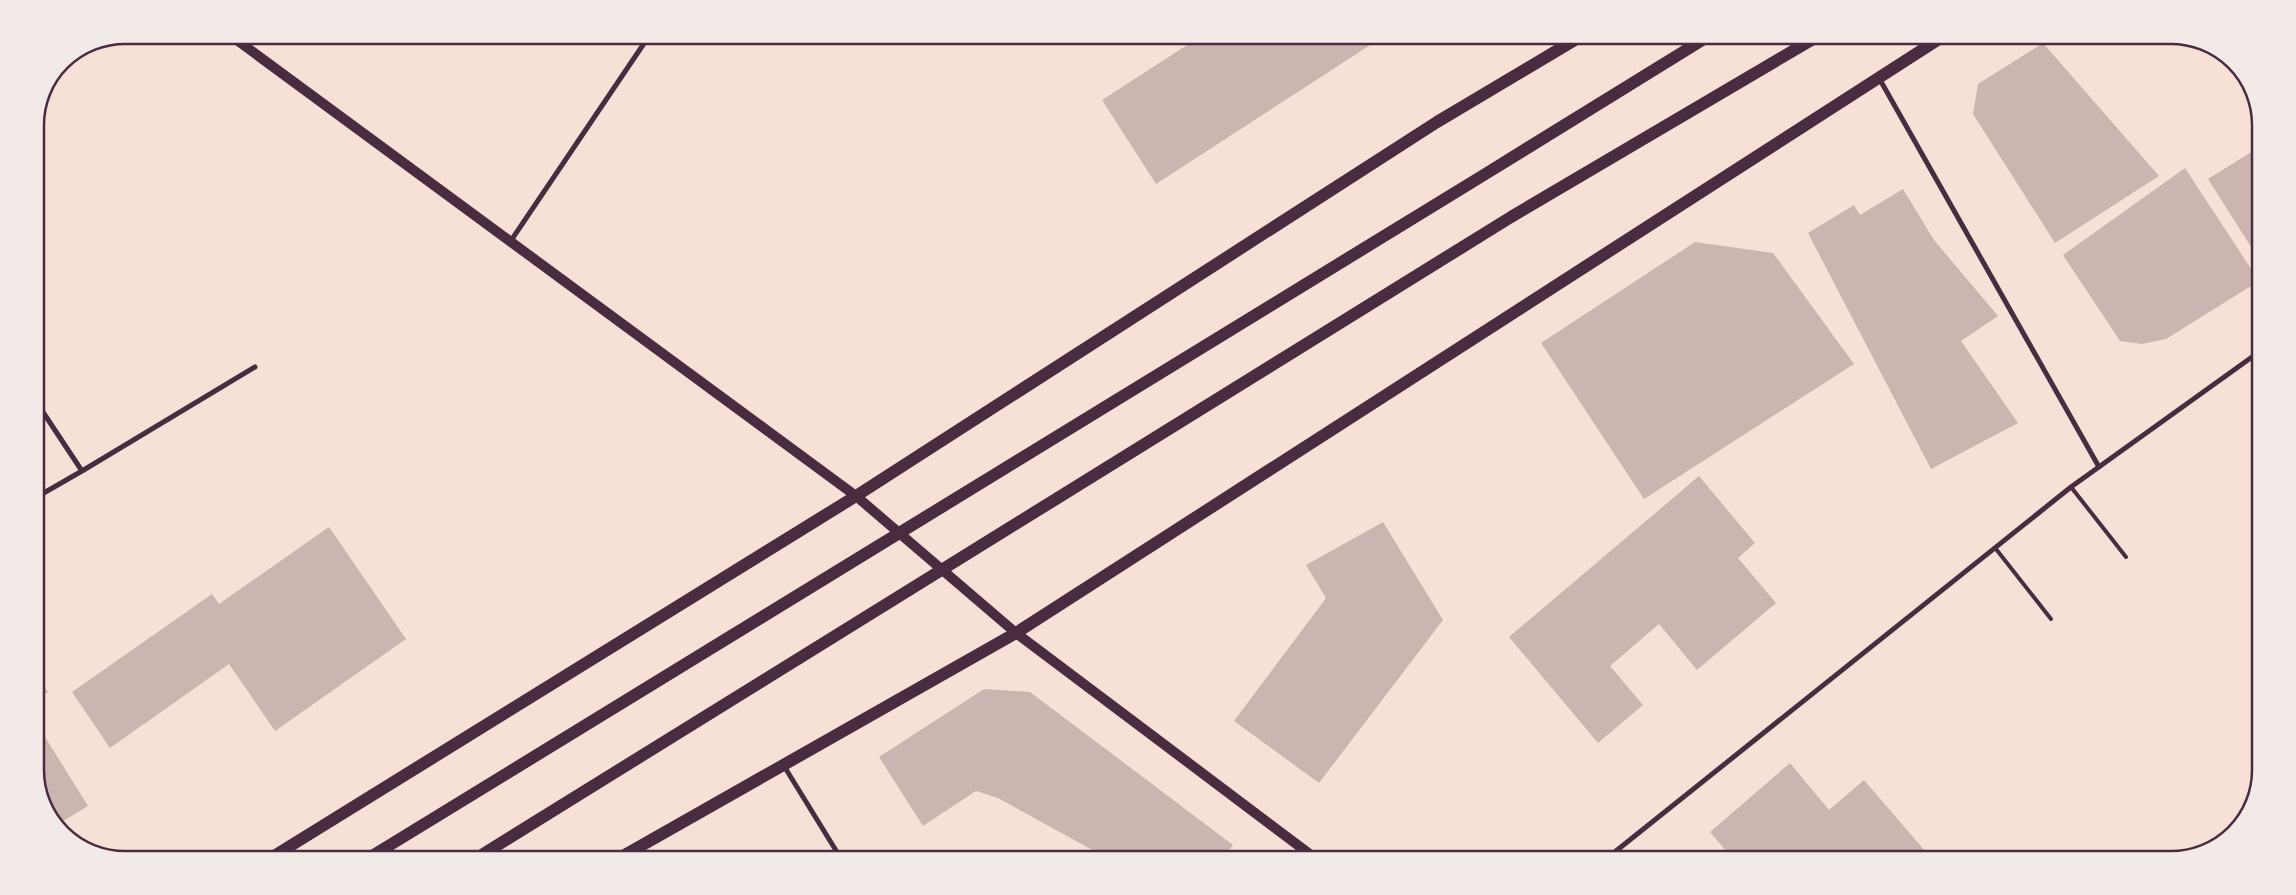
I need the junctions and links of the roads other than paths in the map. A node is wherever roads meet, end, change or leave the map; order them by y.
1 (242, 44) edge
2 (644, 44) edge
3 (1568, 44) edge
4 (1696, 44) edge
5 (1805, 44) edge
6 (1931, 44) edge
7 (1879, 78) junction
8 (510, 242) junction
9 (2252, 357) edge
10 (255, 367) dead end
11 (44, 414) edge
12 (2099, 467) junction
13 (82, 472) junction
14 (2070, 487) junction
15 (44, 493) edge
16 (856, 496) junction
17 (1996, 549) junction
18 (2126, 556) dead end
19 (2051, 619) dead end
20 (1016, 633) junction
21 (783, 764) junction
22 (282, 851) edge
23 (380, 851) edge
24 (488, 851) edge
25 (632, 851) edge
26 (836, 851) edge
27 (1306, 851) edge
28 (1616, 851) edge

1 - 8 main road
2 - 8 street
3 - 16 main road
4 - 23 main road
5 - 24 main road
6 - 7 main road
7 - 12 street
7 - 20 main road
8 - 16 main road
9 - 12 street
10 - 13 street
11 - 13 street
12 - 14 street
13 - 15 street
14 - 17 street
14 - 18 lane
16 - 20 main road
16 - 22 main road
17 - 19 lane
17 - 28 street
20 - 21 main road
20 - 27 main road
21 - 25 main road
21 - 26 street

